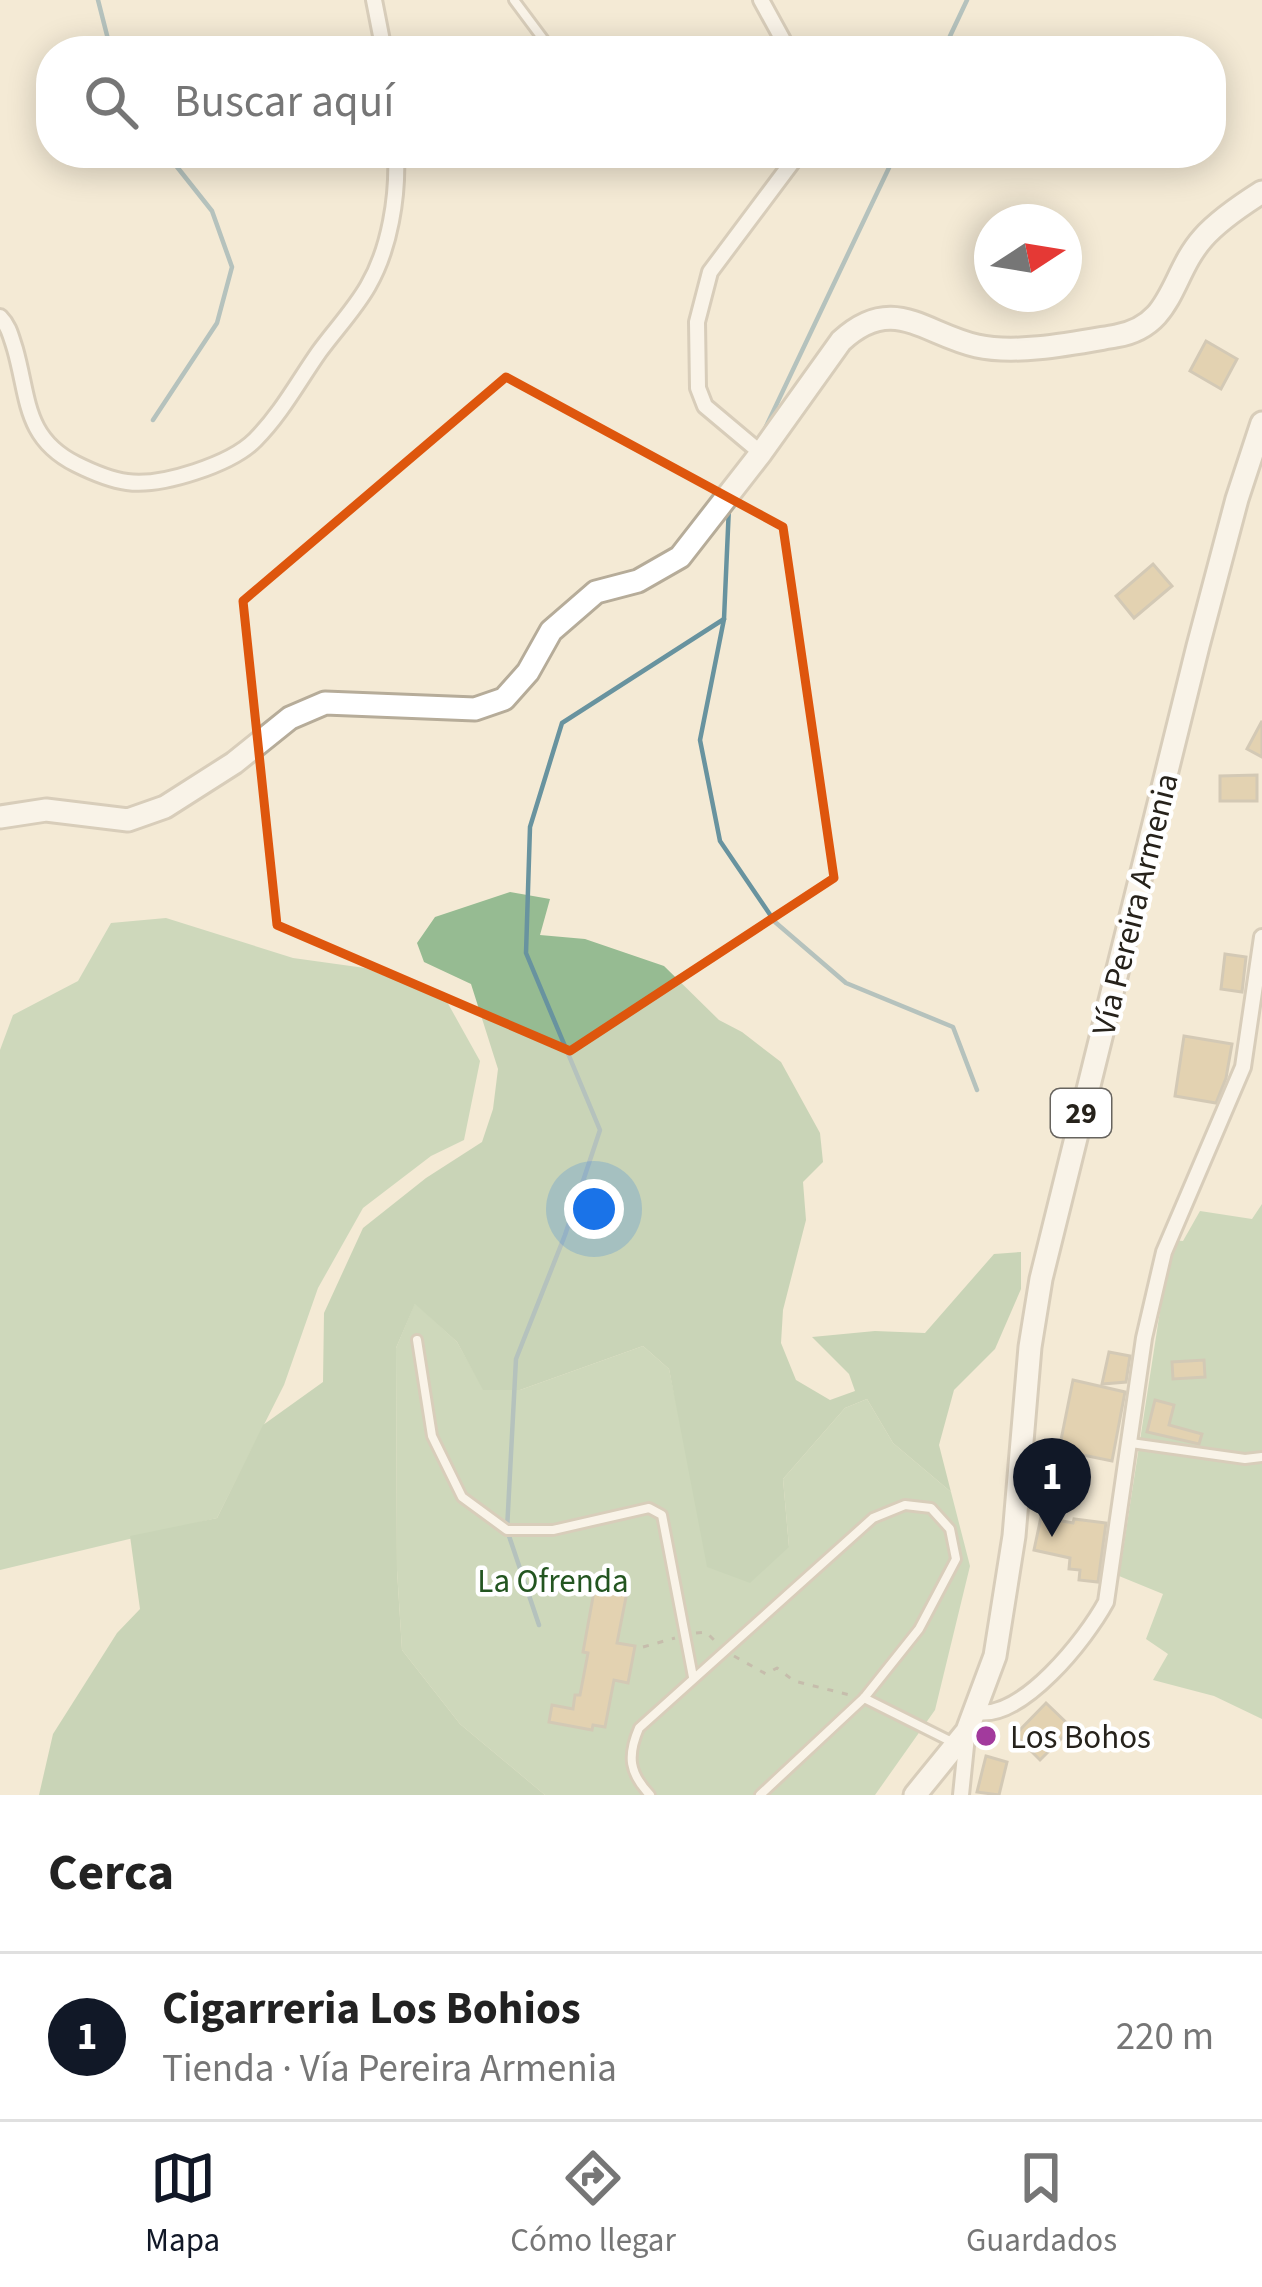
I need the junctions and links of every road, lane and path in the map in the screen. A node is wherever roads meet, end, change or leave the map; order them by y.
1 (374, 0) edge
2 (514, 0) edge
3 (761, 0) edge
4 (381, 36) edge
5 (541, 36) edge
6 (781, 36) edge
7 (397, 168) edge
8 (788, 168) edge
9 (1262, 192) edge
10 (0, 316) edge
11 (1262, 423) edge
12 (761, 453) junction
13 (0, 817) edge
14 (1262, 937) edge
15 (1257, 1004) edge
16 (417, 1340) dead end
17 (1131, 1443) junction
18 (1262, 1457) edge
19 (686, 1635) junction
20 (643, 1646) dead end
21 (725, 1652) junction
22 (693, 1678) junction
23 (864, 1698) junction
24 (967, 1729) junction
25 (650, 1795) edge
26 (760, 1795) edge
27 (915, 1795) edge
28 (962, 1795) edge

1 - 4 street
2 - 5 lane
3 - 6 street
7 - 10 street
8 - 12 street
9 - 12 street
11 - 24 street, Vía Pereira Armenia / 29
12 - 13 street
14 - 15 street
15 - 17 street
16 - 19 lane
17 - 18 lane
17 - 24 street
19 - 20 path
19 - 21 path
19 - 22 lane
21 - 22 lane
21 - 23 path
21 - 23 lane
22 - 25 lane
23 - 24 lane
23 - 26 lane
24 - 27 street, Vía Pereira Armenia / 29
24 - 28 street

